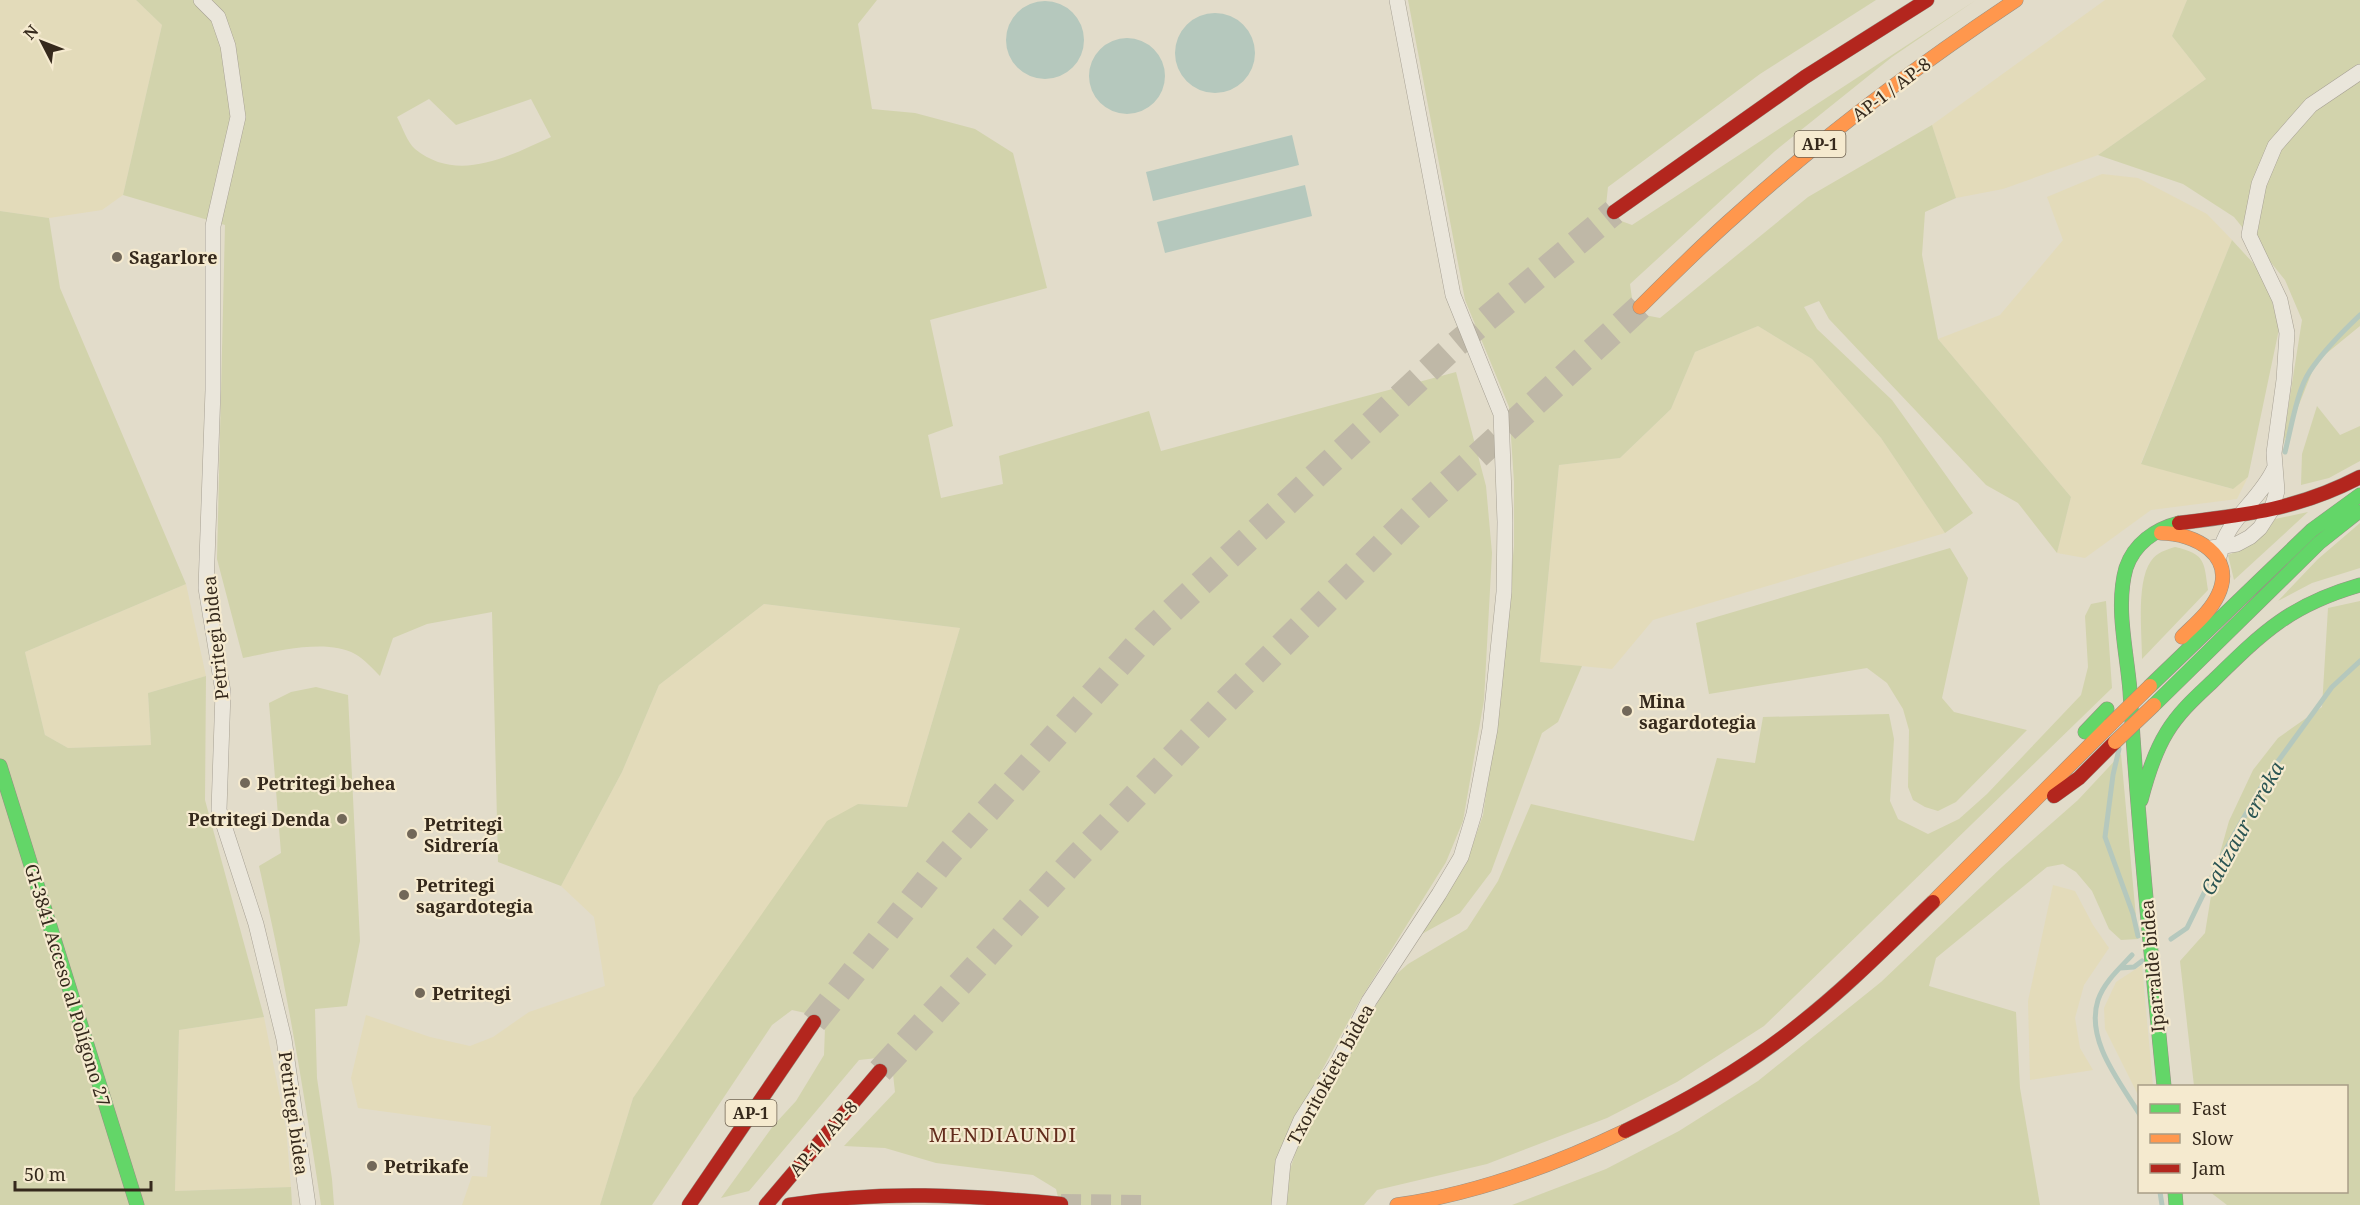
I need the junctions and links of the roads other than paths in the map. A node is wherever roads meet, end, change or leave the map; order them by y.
1 (201, 0) edge
2 (1396, 0) edge
3 (1927, 0) edge
4 (2016, 0) edge
5 (2360, 72) edge
6 (1614, 212) tunnel mouth
7 (1640, 307) tunnel mouth
8 (2275, 475) junction
9 (2360, 477) edge
10 (2360, 495) edge
11 (2304, 504) junction
12 (2271, 511) junction
13 (2360, 511) edge
14 (2239, 516) junction
15 (2153, 535) junction
16 (2217, 552) junction
17 (2360, 585) edge
18 (2209, 685) junction
19 (2131, 701) junction
20 (2172, 724) junction
21 (2140, 726) junction
22 (2133, 749) junction
23 (2160, 754) junction
24 (0, 766) edge
25 (2138, 813) junction
26 (2023, 814) junction
27 (2142, 846) junction
28 (1902, 933) junction
29 (814, 1022) tunnel mouth
30 (880, 1071) tunnel mouth
31 (2164, 1085) edge
32 (135, 1199) edge
33 (1061, 1204) edge
34 (308, 1205) edge
35 (689, 1205) edge
36 (766, 1205) edge
37 (789, 1205) edge
38 (1279, 1205) edge
39 (1397, 1205) edge

1 - 34 street, Petritegi bidea
2 - 38 street, Txoritokieta bidea
3 - 6 main road
4 - 7 main road, AP-1 / AP-8 / AP-1
5 - 8 street
8 - 11 street
8 - 12 street
8 - 14 street
9 - 11 main road
10 - 26 main road, bridge
11 - 12 main road
12 - 14 main road
12 - 16 street
13 - 26 main road, bridge
14 - 15 main road
14 - 16 street
15 - 16 main road
15 - 19 main road
16 - 28 main road
17 - 18 main road
18 - 20 main road
18 - 23 main road
19 - 21 main road
19 - 22 main road
20 - 21 main road
20 - 23 main road
21 - 23 main road
22 - 23 main road
22 - 25 main road
23 - 25 main road
23 - 27 main road
24 - 32 main road, GI-3841 Acceso al Polígono 27
25 - 27 main road
26 - 28 main road
27 - 31 main road, Iparralde bidea
28 - 39 main road
29 - 35 main road, AP-1
30 - 36 main road, AP-1 / AP-8
33 - 37 main road

